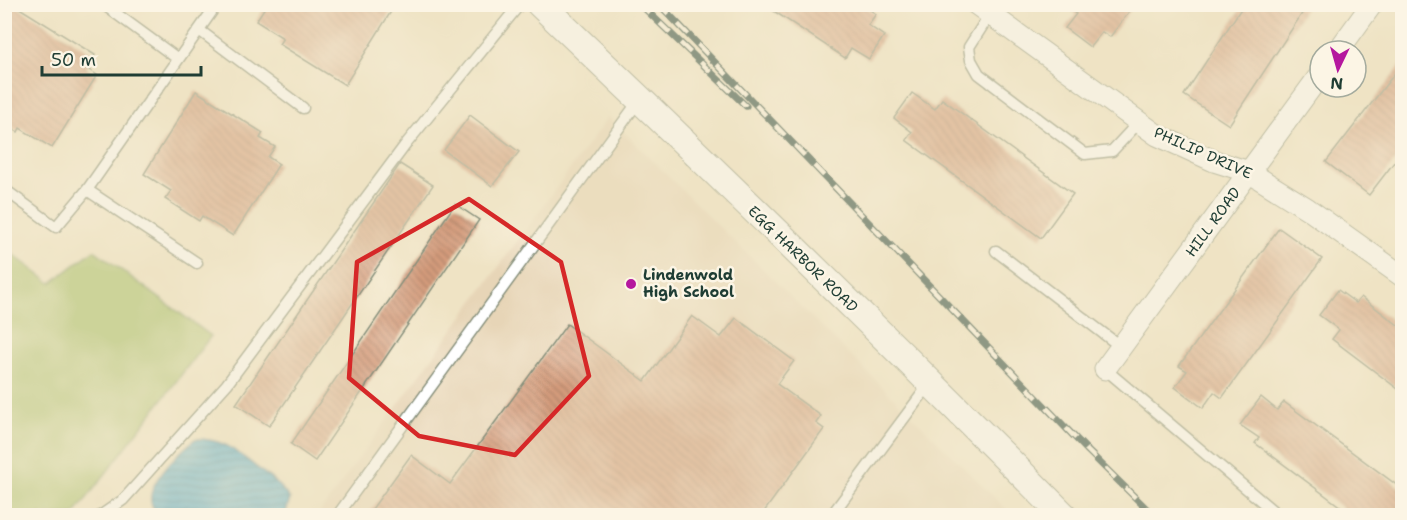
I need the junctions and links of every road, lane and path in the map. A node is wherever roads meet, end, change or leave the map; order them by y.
1 (103, 4) edge
2 (217, 4) edge
3 (520, 4) edge
4 (540, 4) edge
5 (1372, 4) edge
6 (992, 10) edge
7 (199, 30) junction
8 (1347, 39) edge
9 (178, 59) junction
10 (1308, 91) edge
11 (640, 99) junction
12 (303, 108) dead end
13 (1139, 122) junction
14 (1249, 172) junction
15 (4, 189) edge
16 (87, 189) junction
17 (996, 251) dead end
18 (196, 263) dead end
19 (1402, 276) edge
20 (1121, 347) junction
21 (1105, 369) joint
22 (931, 382) junction
23 (105, 514) edge
24 (337, 516) edge
25 (831, 516) edge
26 (1064, 516) edge
27 (1279, 516) edge

1 - 9 lane
2 - 7 lane
3 - 23 lane
4 - 11 street, EGG HARBOR ROAD
5 - 8 street
6 - 13 street, PHILIP DRIVE
6 - 13 lane
7 - 9 lane
7 - 12 lane
9 - 16 lane
10 - 14 street, HILL ROAD
11 - 22 street, EGG HARBOR ROAD
11 - 24 lane
13 - 14 street, PHILIP DRIVE
14 - 19 street, PHILIP DRIVE
14 - 20 street, HILL ROAD
15 - 16 lane
16 - 18 lane
17 - 20 lane
20 - 21 street, HILL ROAD
21 - 27 lane
22 - 25 lane
22 - 26 street, EGG HARBOR ROAD

